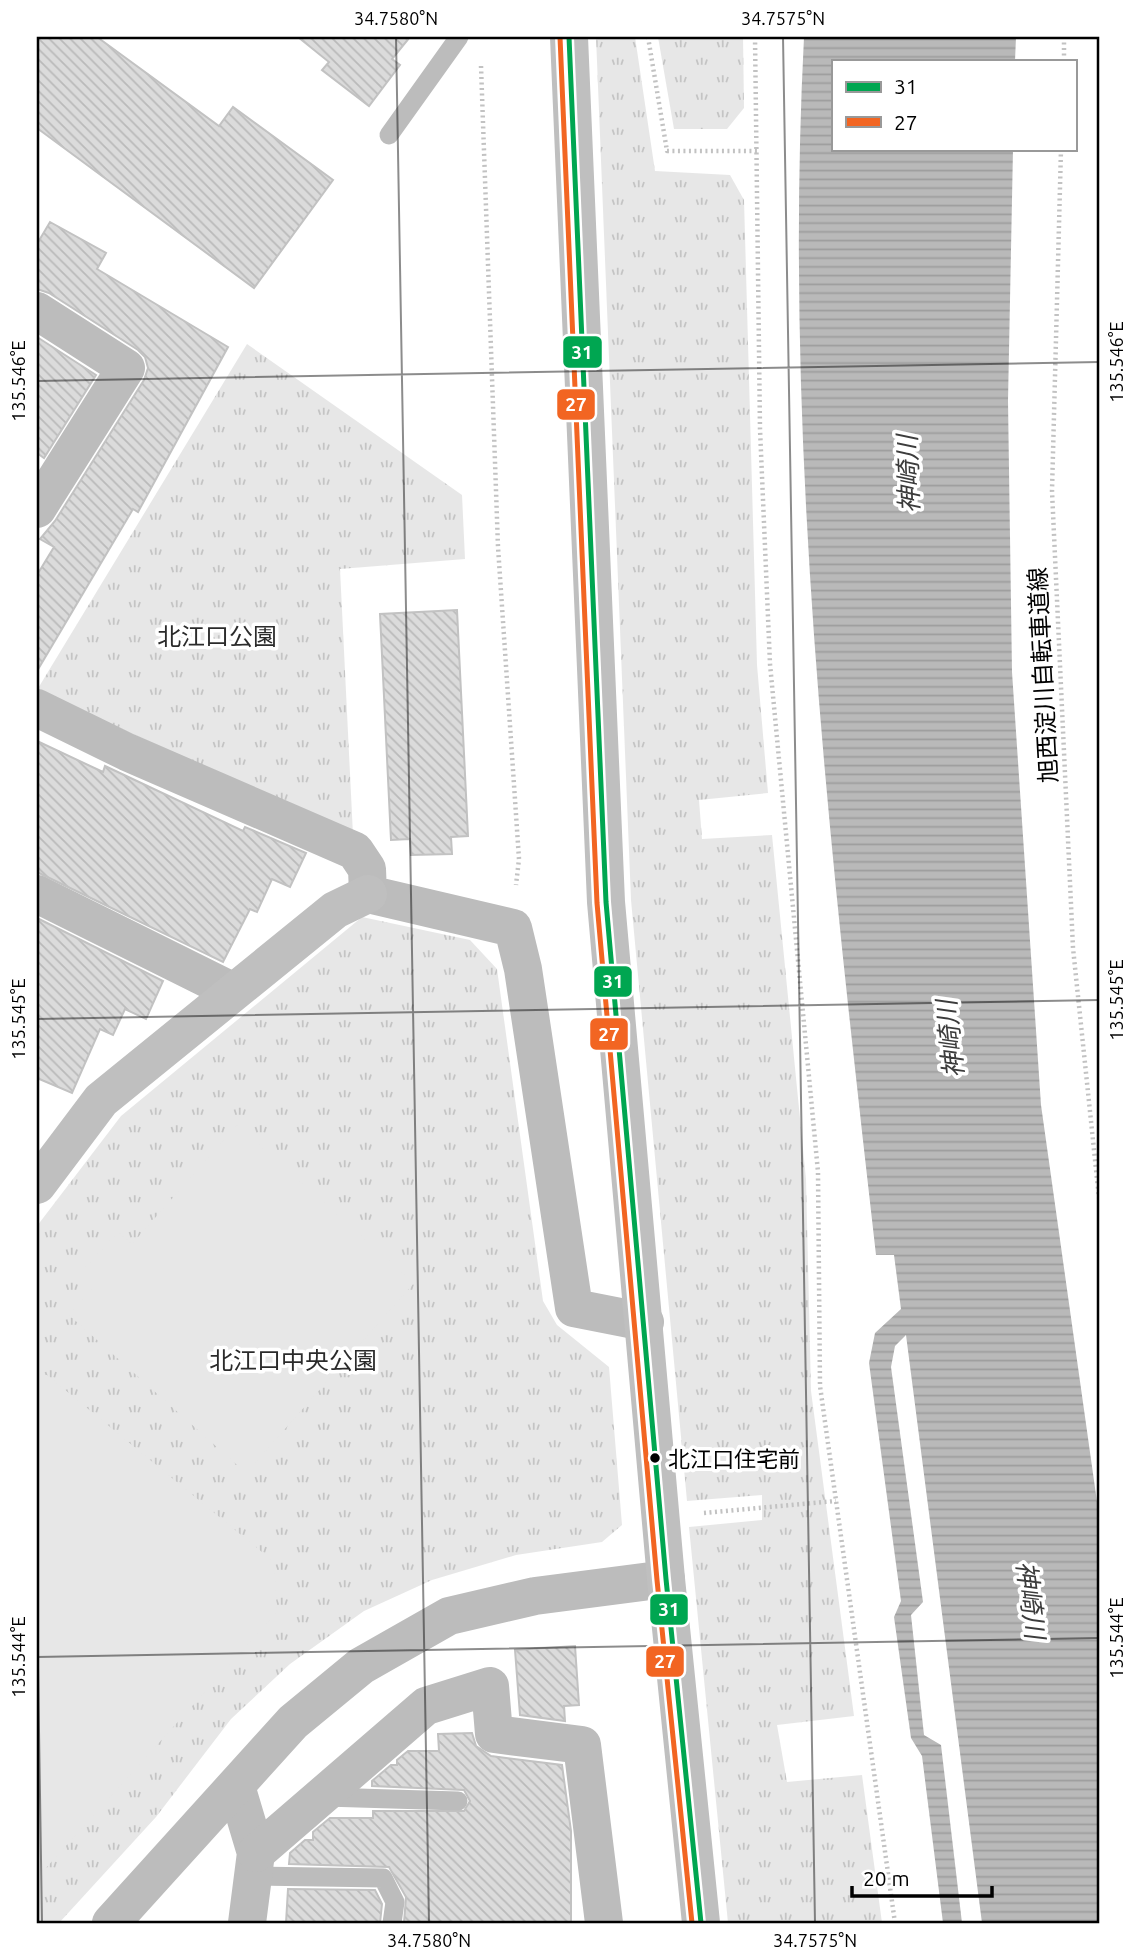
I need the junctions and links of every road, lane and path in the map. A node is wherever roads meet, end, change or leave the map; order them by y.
1 (459, 37) edge
2 (569, 37) edge
3 (648, 37) edge
4 (755, 37) edge
5 (1064, 37) edge
6 (1064, 60) edge
7 (481, 64) dead end
8 (389, 135) dead end
9 (1061, 150) edge
10 (757, 151) junction
11 (37, 311) edge
12 (37, 509) edge
13 (37, 708) edge
14 (37, 894) edge
15 (368, 894) junction
16 (513, 928) junction
17 (232, 991) junction
18 (37, 1185) edge
19 (1099, 1198) edge
20 (645, 1322) junction
21 (836, 1501) junction
22 (702, 1513) dead end
23 (666, 1579) junction
24 (236, 1786) junction
25 (321, 1797) junction
26 (458, 1801) dead end
27 (255, 1864) junction
28 (111, 1923) edge
29 (247, 1923) edge
30 (392, 1923) edge
31 (604, 1923) edge
32 (701, 1923) edge
33 (895, 1923) edge

1 - 8 lane
2 - 20 street
3 - 10 path
4 - 10 path
5 - 6 path
7 - 16 path
9 - 19 path, 旭西淀川自転車道線
10 - 21 path
11 - 12 street
13 - 15 street
14 - 17 street
15 - 16 street
15 - 17 street
16 - 20 street
17 - 18 street
20 - 23 street
21 - 22 path
21 - 33 path
23 - 24 street
23 - 32 street
24 - 27 street
24 - 28 street
25 - 26 lane
25 - 27 street
25 - 31 street
27 - 29 street
27 - 30 lane

